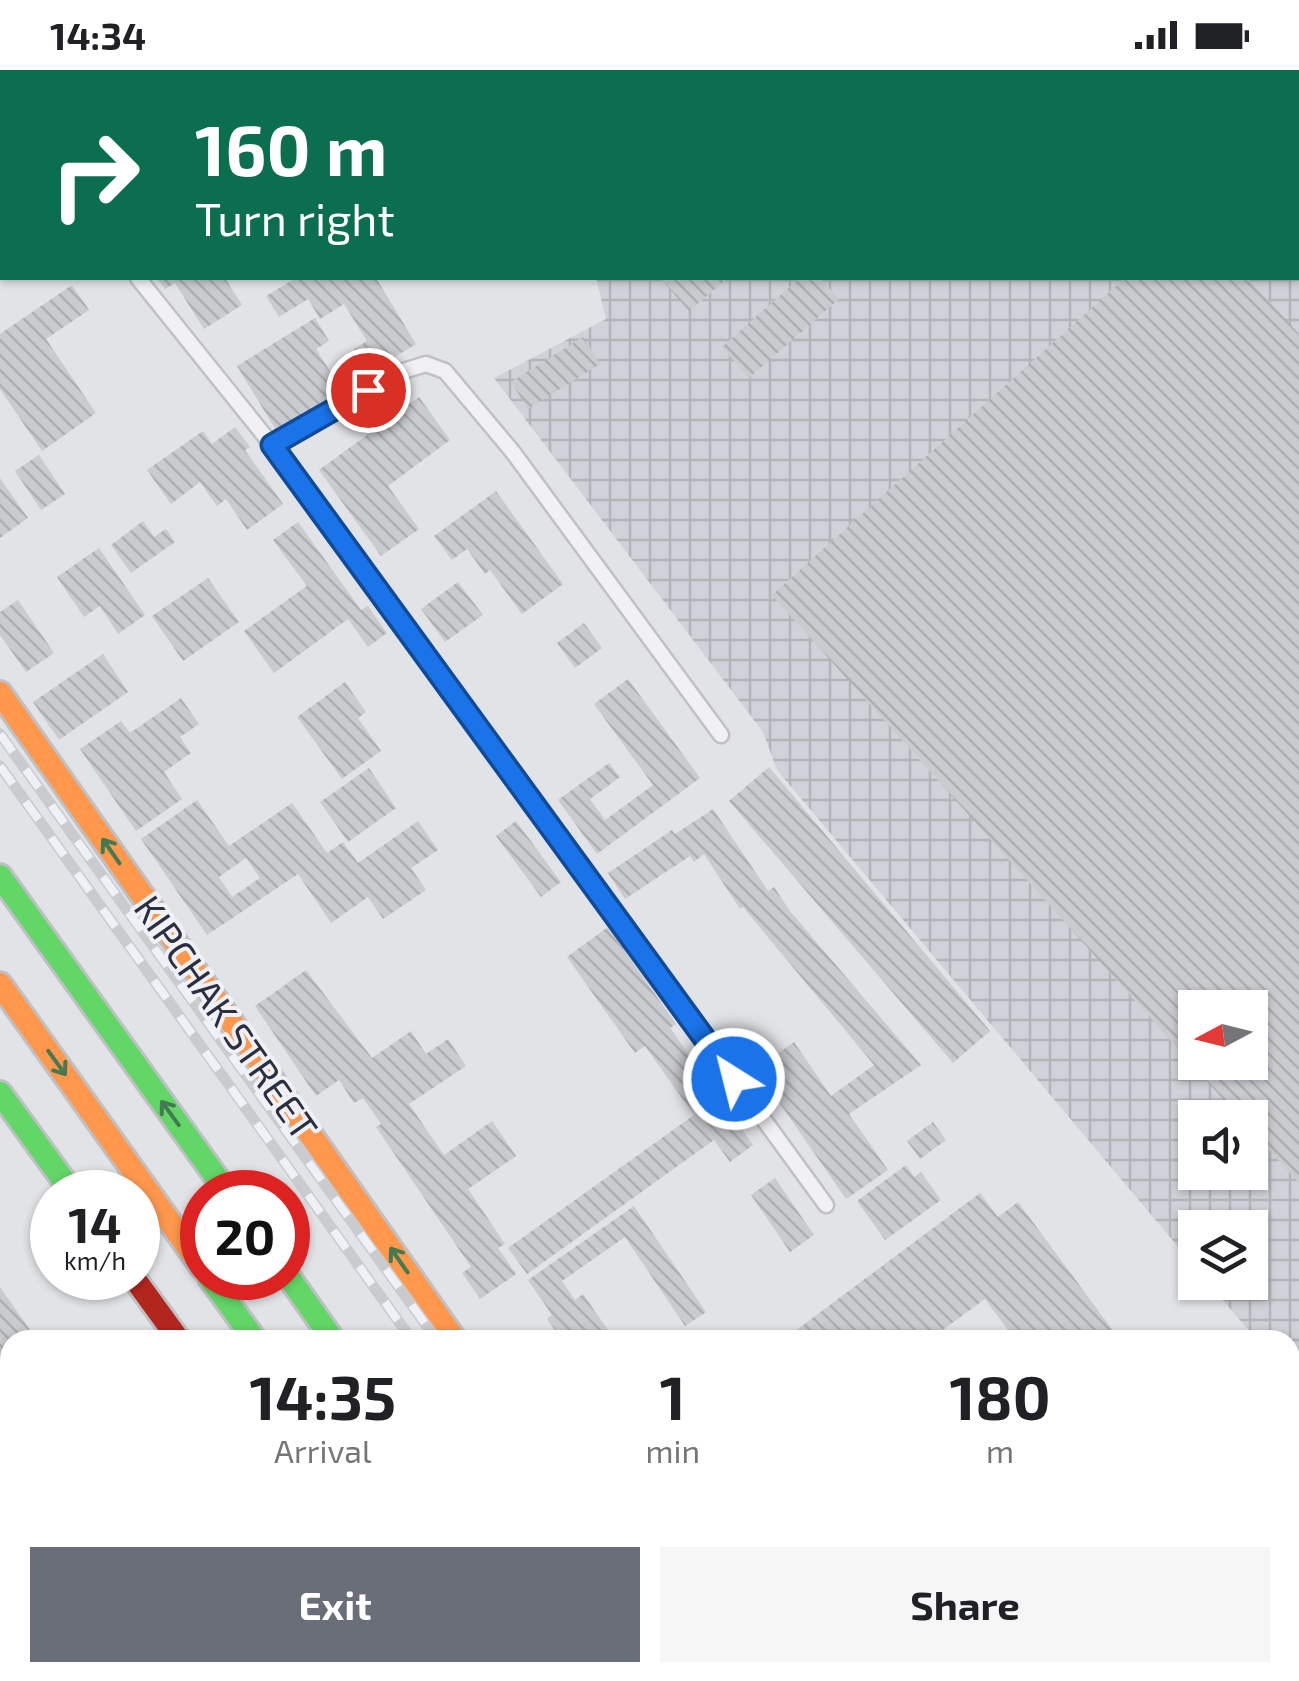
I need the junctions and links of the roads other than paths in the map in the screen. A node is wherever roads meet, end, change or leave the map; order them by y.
1 (140, 280) edge
2 (272, 445) junction
3 (0, 693) edge
4 (721, 735) dead end
5 (0, 876) edge
6 (0, 984) edge
7 (0, 1093) edge
8 (56, 1170) edge
9 (211, 1170) edge
10 (826, 1206) dead end
11 (180, 1235) edge
12 (150, 1300) edge
13 (226, 1300) edge
14 (305, 1300) edge
15 (172, 1330) edge
16 (248, 1330) edge
17 (326, 1330) edge
18 (448, 1330) edge

1 - 2 lane
2 - 4 lane
2 - 10 lane
18 -> 3 main road, KIPCHAK STREET
9 -> 5 main road
6 -> 11 main road
7 - 8 main road
12 - 15 main road
13 - 16 main road
14 - 17 main road

